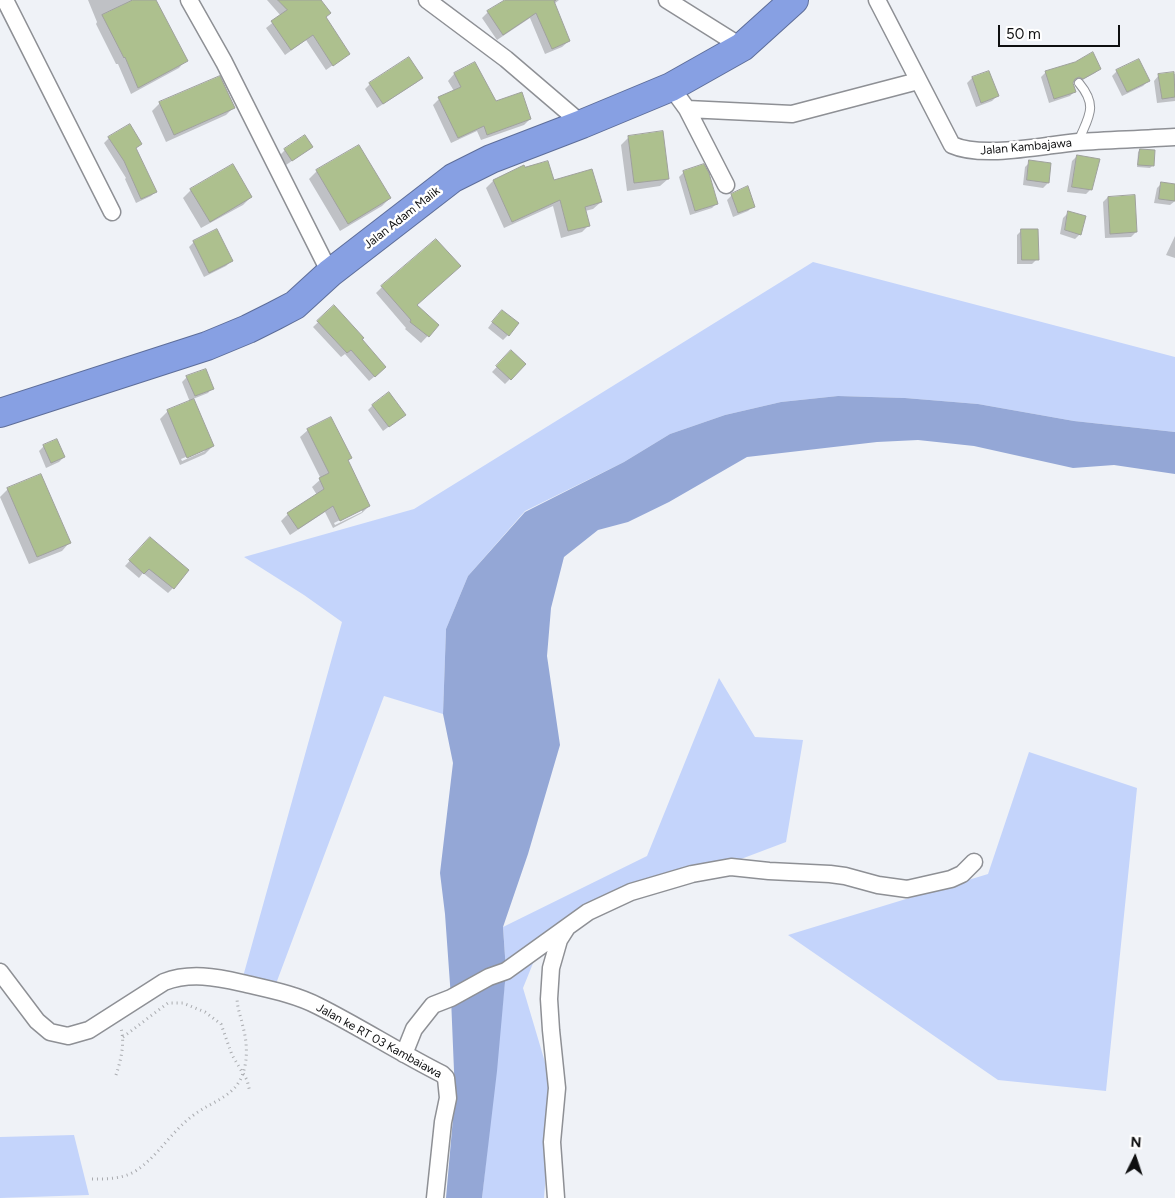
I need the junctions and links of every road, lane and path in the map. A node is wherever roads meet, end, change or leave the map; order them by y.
1 (5, 0) edge
2 (189, 0) edge
3 (427, 0) edge
4 (667, 0) edge
5 (794, 0) edge
6 (877, 0) edge
7 (742, 47) junction
8 (918, 81) junction
9 (1079, 83) dead end
10 (671, 87) junction
11 (687, 109) junction
12 (582, 124) junction
13 (1175, 137) edge
14 (1078, 142) junction
15 (726, 186) dead end
16 (112, 212) dead end
17 (330, 274) junction
18 (0, 413) edge
19 (974, 862) dead end
20 (568, 925) junction
21 (0, 972) edge
22 (237, 982) junction
23 (117, 1013) junction
24 (123, 1037) junction
25 (404, 1054) junction
26 (244, 1072) junction
27 (116, 1075) dead end
28 (250, 1092) dead end
29 (92, 1179) dead end
30 (435, 1198) edge
31 (556, 1198) edge

1 - 16 street
2 - 17 street
3 - 12 street
4 - 7 street
5 - 7 highway, Jalan Adam Malik
6 - 8 street, Jalan Kambajawa
7 - 10 highway, Jalan Adam Malik
8 - 11 street
8 - 14 street, Jalan Kambajawa
9 - 14 lane
10 - 11 street
10 - 12 highway, Jalan Adam Malik
11 - 15 street
12 - 17 highway, Jalan Adam Malik
13 - 14 street, Jalan Kambajawa
17 - 18 highway, Jalan Adam Malik
19 - 20 street
20 - 25 street
20 - 31 street
21 - 23 street, Jalan ke RT 03 Kambaiawa
22 - 23 street, Jalan ke RT 03 Kambaiawa
22 - 25 street, Jalan ke RT 03 Kambaiawa
22 - 26 path
23 - 24 path
24 - 26 path
24 - 27 path
25 - 30 street, Jalan ke RT 03 Kambaiawa
26 - 28 path
26 - 29 path

